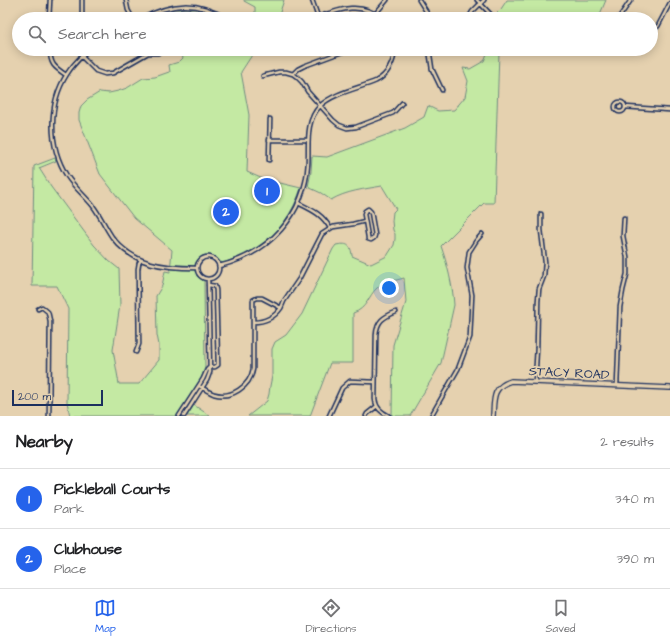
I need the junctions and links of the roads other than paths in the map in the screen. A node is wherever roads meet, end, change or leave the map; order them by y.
1 (50, 0) edge
2 (82, 0) edge
3 (126, 0) edge
4 (189, 0) edge
5 (312, 0) edge
6 (386, 0) edge
7 (419, 0) edge
8 (478, 0) edge
9 (484, 0) edge
10 (631, 0) edge
11 (481, 3) junction
12 (670, 3) edge
13 (189, 5) junction
14 (50, 12) edge
15 (82, 12) edge
16 (129, 12) edge
17 (155, 12) edge
18 (214, 12) edge
19 (316, 12) edge
20 (332, 12) edge
21 (374, 12) edge
22 (377, 12) edge
23 (426, 12) edge
24 (472, 12) edge
25 (489, 12) edge
26 (623, 12) edge
27 (658, 26) edge
28 (50, 56) edge
29 (82, 56) joint
30 (143, 56) edge
31 (331, 56) edge
32 (394, 56) edge
33 (430, 56) edge
34 (293, 74) junction
35 (66, 75) junction
36 (263, 76) dead end
37 (442, 90) dead end
38 (402, 103) dead end
39 (320, 106) junction
40 (625, 107) junction
41 (670, 110) edge
42 (270, 119) dead end
43 (269, 140) junction
44 (308, 140) junction
45 (269, 160) dead end
46 (298, 203) junction
47 (541, 214) dead end
48 (624, 218) dead end
49 (365, 222) junction
50 (330, 228) junction
51 (482, 234) dead end
52 (141, 260) junction
53 (219, 266) junction
54 (197, 268) junction
55 (208, 279) junction
56 (208, 285) junction
57 (281, 308) junction
58 (38, 309) dead end
59 (396, 312) dead end
60 (253, 322) junction
61 (136, 352) dead end
62 (210, 367) junction
63 (375, 382) junction
64 (535, 382) junction
65 (199, 386) junction
66 (617, 386) junction
67 (203, 388) junction
68 (670, 388) edge
69 (377, 406) junction
70 (49, 416) edge
71 (179, 416) edge
72 (184, 416) edge
73 (329, 416) edge
74 (366, 416) edge
75 (389, 416) edge
76 (431, 416) edge
77 (493, 416) edge

1 - 14 street
2 - 15 street
3 - 16 street
4 - 13 street
5 - 19 street
6 - 22 street
7 - 23 street
8 - 11 street
9 - 11 street
10 - 26 street
11 - 24 street
11 - 25 street
12 - 27 street
13 - 17 street
13 - 18 street
20 - 21 street
28 - 35 street
29 - 30 street
29 - 35 street
31 - 34 street
32 - 39 street
33 - 37 street
34 - 36 street
34 - 39 street
35 - 52 street
38 - 39 street
39 - 44 street
40 - 40 street
40 - 41 street
42 - 43 street
43 - 44 street
43 - 45 street
44 - 46 street
46 - 50 street
46 - 53 street
47 - 64 street
48 - 66 street
49 - 49 street
49 - 50 street
50 - 57 street
51 - 76 street
52 - 54 street
52 - 61 street
53 - 54 street
53 - 55 street
54 - 55 street
55 - 56 street
56 - 62 street
56 - 62 street
57 - 60 street
57 - 60 street
58 - 70 street
59 - 63 street
60 - 67 street
62 - 65 street
62 - 67 street
63 - 69 street
63 - 73 street
64 - 66 main road, STACY ROAD
64 - 77 main road, STACY ROAD
65 - 67 street
65 - 71 street
66 - 68 main road, STACY ROAD
67 - 72 street
69 - 74 street
69 - 75 street

